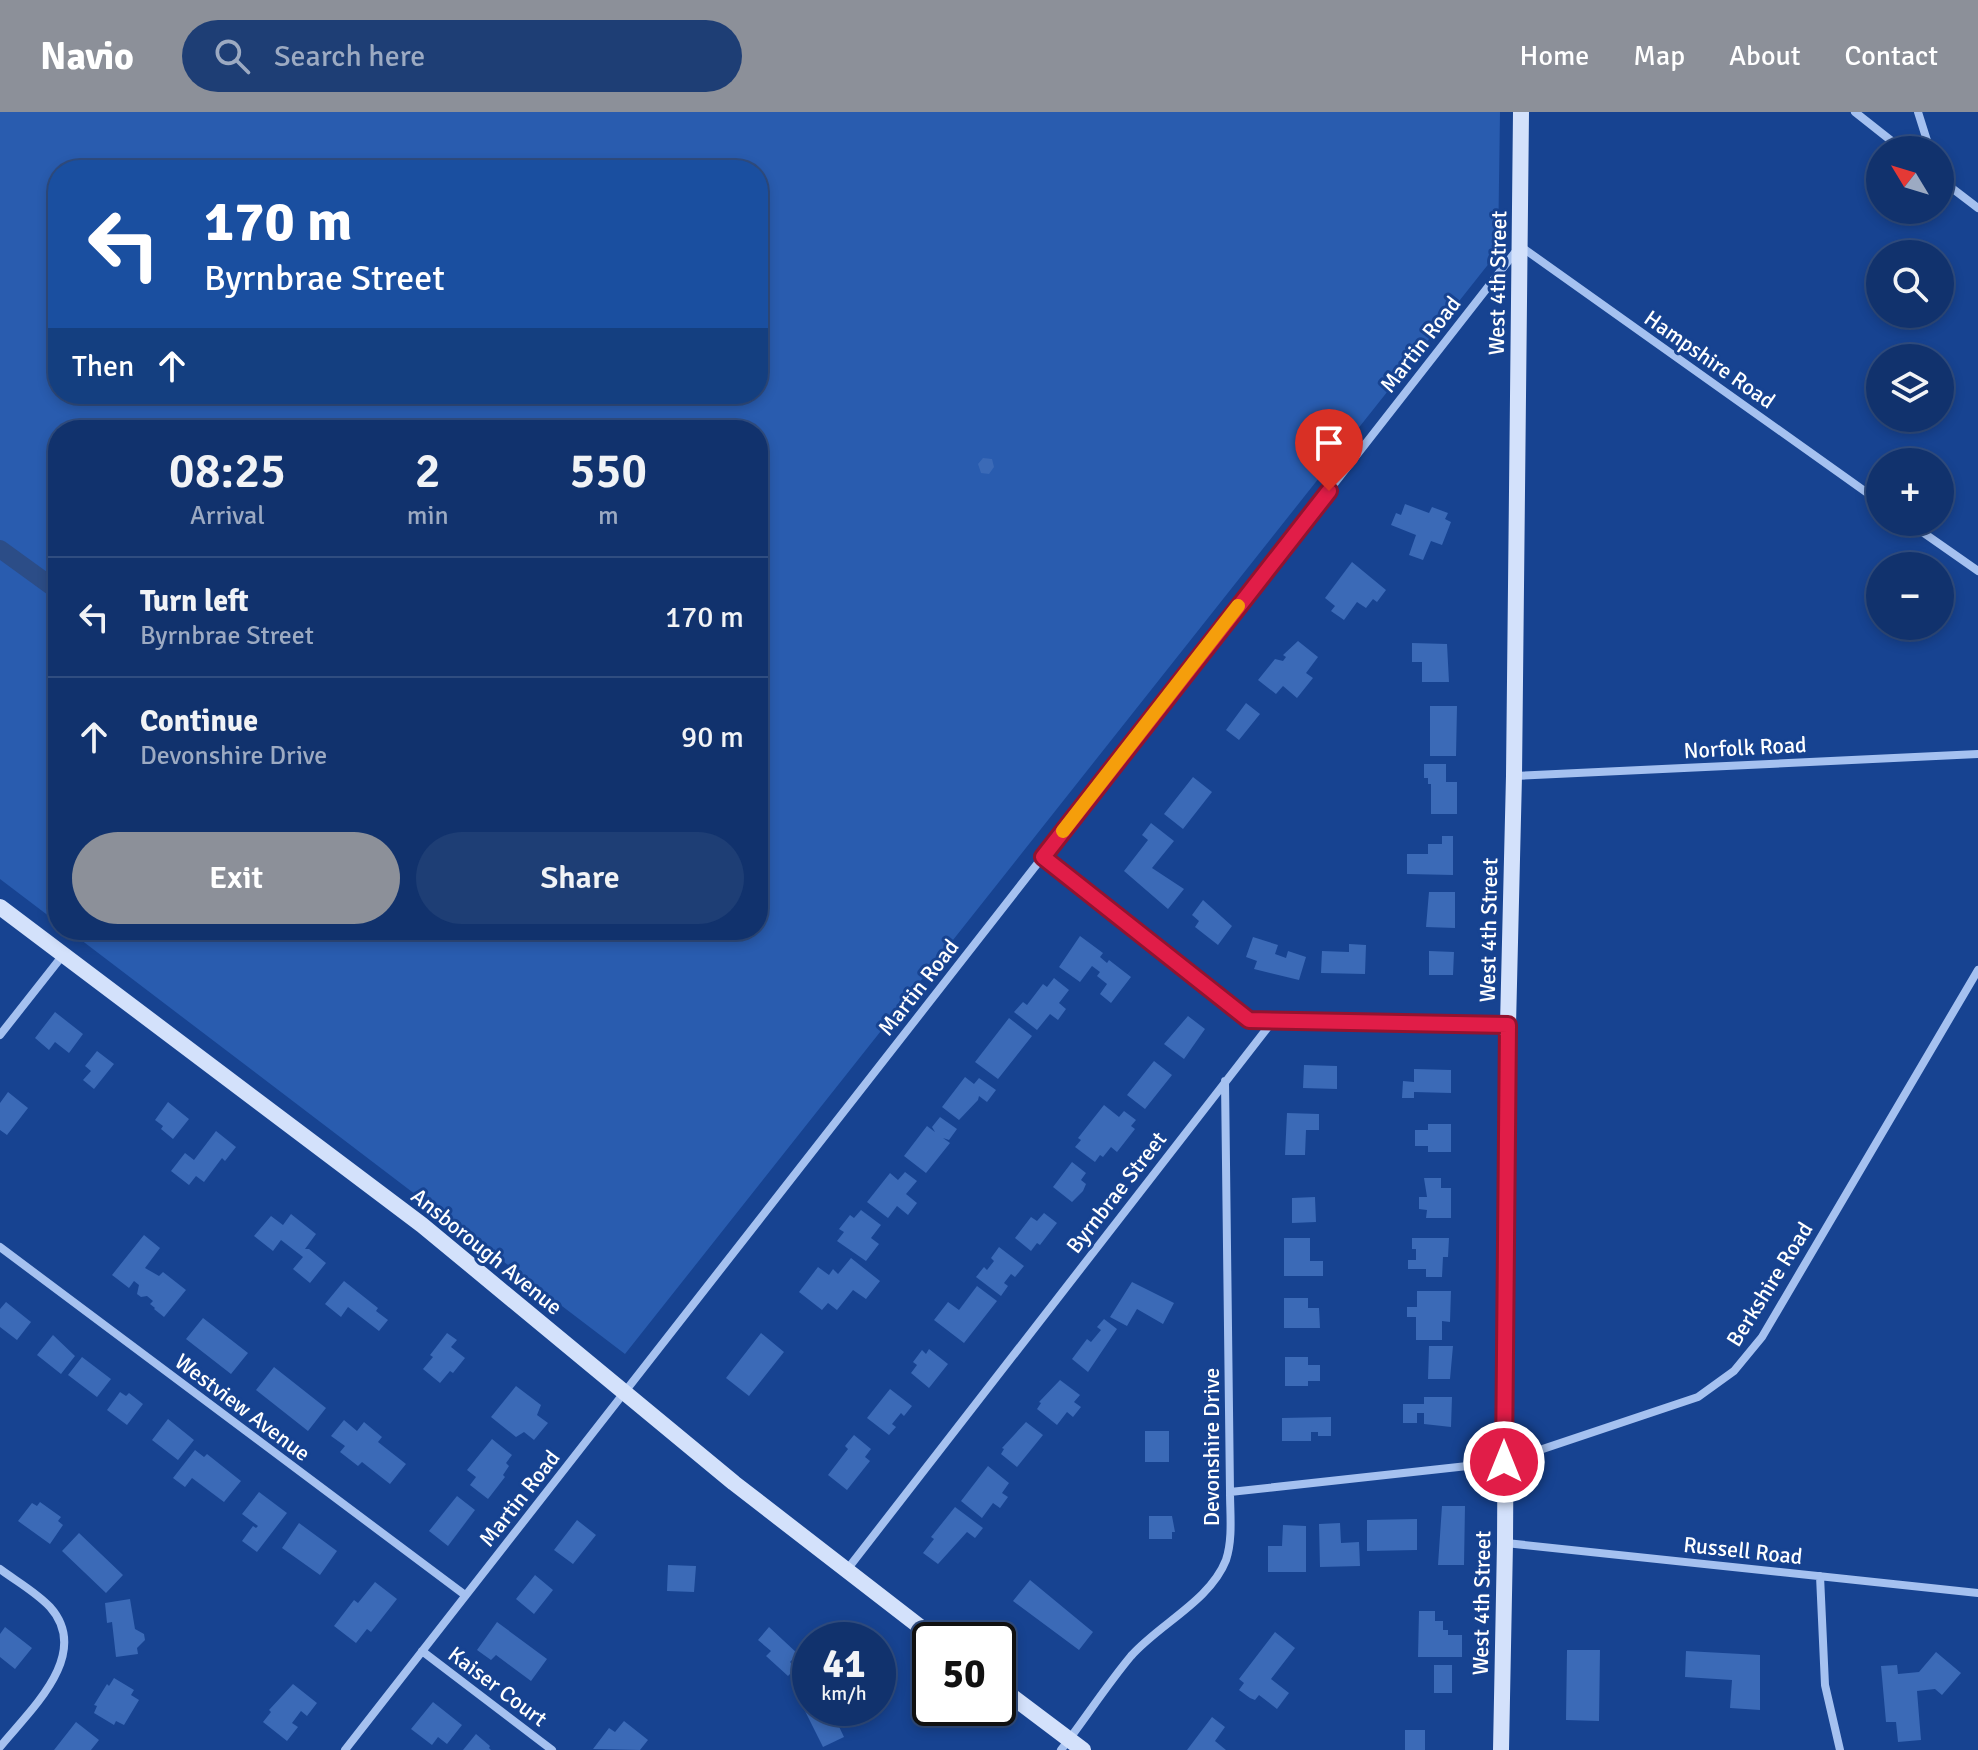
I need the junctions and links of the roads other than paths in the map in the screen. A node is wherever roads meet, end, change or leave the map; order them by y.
1 (1521, 112) edge
2 (1855, 112) edge
3 (1918, 112) edge
4 (1885, 136) edge
5 (1926, 136) edge
6 (1954, 190) edge
7 (1978, 208) edge
8 (1520, 246) junction
9 (1866, 492) edge
10 (1928, 536) edge
11 (1978, 571) edge
12 (1978, 754) edge
13 (1514, 776) junction
14 (1043, 857) junction
15 (0, 907) edge
16 (64, 954) junction
17 (1978, 970) edge
18 (1272, 1022) junction
19 (1508, 1025) junction
20 (0, 1035) edge
21 (1225, 1080) junction
22 (0, 1247) edge
23 (625, 1392) junction
24 (1504, 1462) junction
25 (1230, 1492) junction
26 (1505, 1543) junction
27 (0, 1569) edge
28 (846, 1571) junction
29 (1820, 1576) junction
30 (1978, 1593) edge
31 (465, 1595) junction
32 (913, 1622) edge
33 (422, 1651) junction
34 (1016, 1702) edge
35 (1065, 1745) edge
36 (0, 1747) edge
37 (345, 1750) edge
38 (552, 1750) edge
39 (1083, 1750) edge
40 (1501, 1750) edge
41 (1840, 1750) edge

1 - 8 main road, West 4th Street
2 - 4 street
3 - 5 street
6 - 7 street
8 - 9 street, Hampshire Road
8 - 13 main road, West 4th Street
8 - 14 street, Martin Road
10 - 11 street
12 - 13 street, Norfolk Road
13 - 19 main road, West 4th Street
14 - 18 street
14 - 23 street, Martin Road
15 - 16 main road, Ansborough Avenue
16 - 20 street
16 - 23 main road, Ansborough Avenue
17 - 24 street, Berkshire Road
18 - 19 street
18 - 21 street, Byrnbrae Street
19 - 24 main road, West 4th Street
21 - 25 street, Devonshire Drive
21 - 28 street, Byrnbrae Street
22 - 31 street, Westview Avenue
23 - 28 main road, Ansborough Avenue
23 - 31 street, Martin Road
24 - 25 street, Berkshire Road
24 - 26 main road, West 4th Street
25 - 35 street, Devonshire Drive
26 - 29 street, Russell Road
26 - 40 main road, West 4th Street
27 - 36 street
28 - 32 main road, Ansborough Avenue
29 - 30 street, Russell Road
29 - 41 street
31 - 33 street, Martin Road
33 - 37 street, Martin Road
33 - 38 street, Kaiser Court
34 - 35 main road
35 - 39 main road

